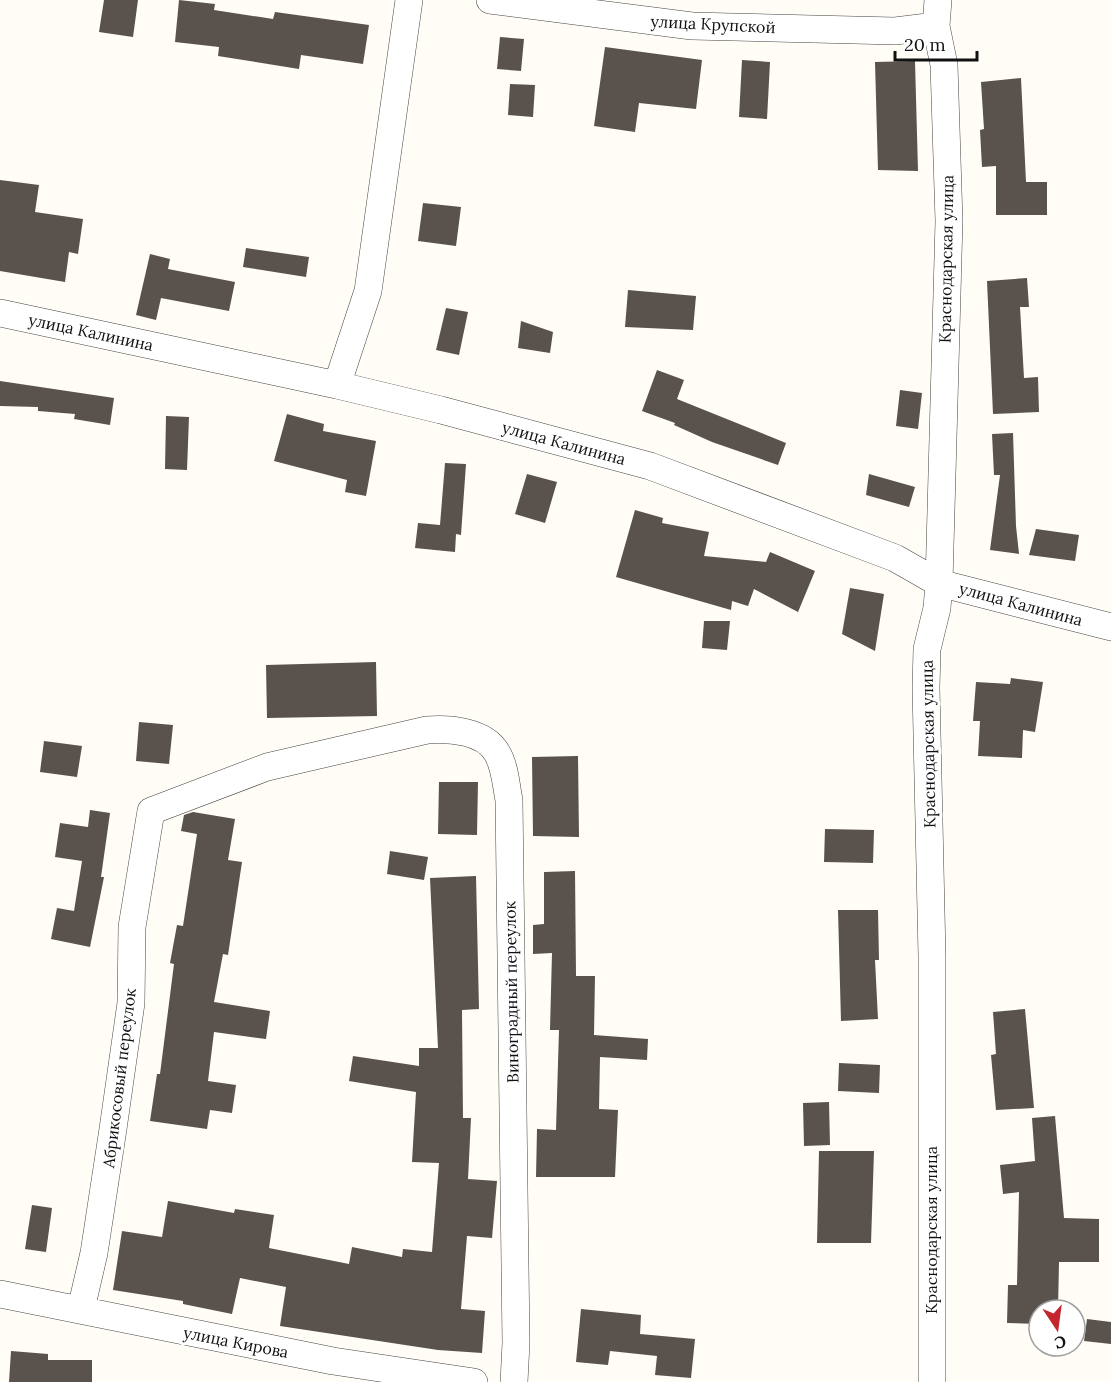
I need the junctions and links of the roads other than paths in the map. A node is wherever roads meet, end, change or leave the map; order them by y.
1 (409, 0) edge
2 (490, 0) edge
3 (937, 13) edge
4 (0, 313) edge
5 (337, 385) junction
6 (939, 582) junction
7 (1111, 627) edge
8 (357, 744) joint
9 (0, 1294) edge
10 (81, 1309) junction
11 (474, 1382) edge
12 (514, 1382) edge
13 (932, 1382) edge

1 - 5 street
2 - 3 street, улица Крупской
3 - 6 street, Краснодарская улица
4 - 5 street, улица Калинина
5 - 6 street, улица Калинина
6 - 7 street, улица Калинина
6 - 13 street, Краснодарская улица
8 - 10 street, Абрикосовый переулок
8 - 12 street, Виноградный переулок
9 - 10 street, улица Кирова
10 - 11 street, улица Кирова

